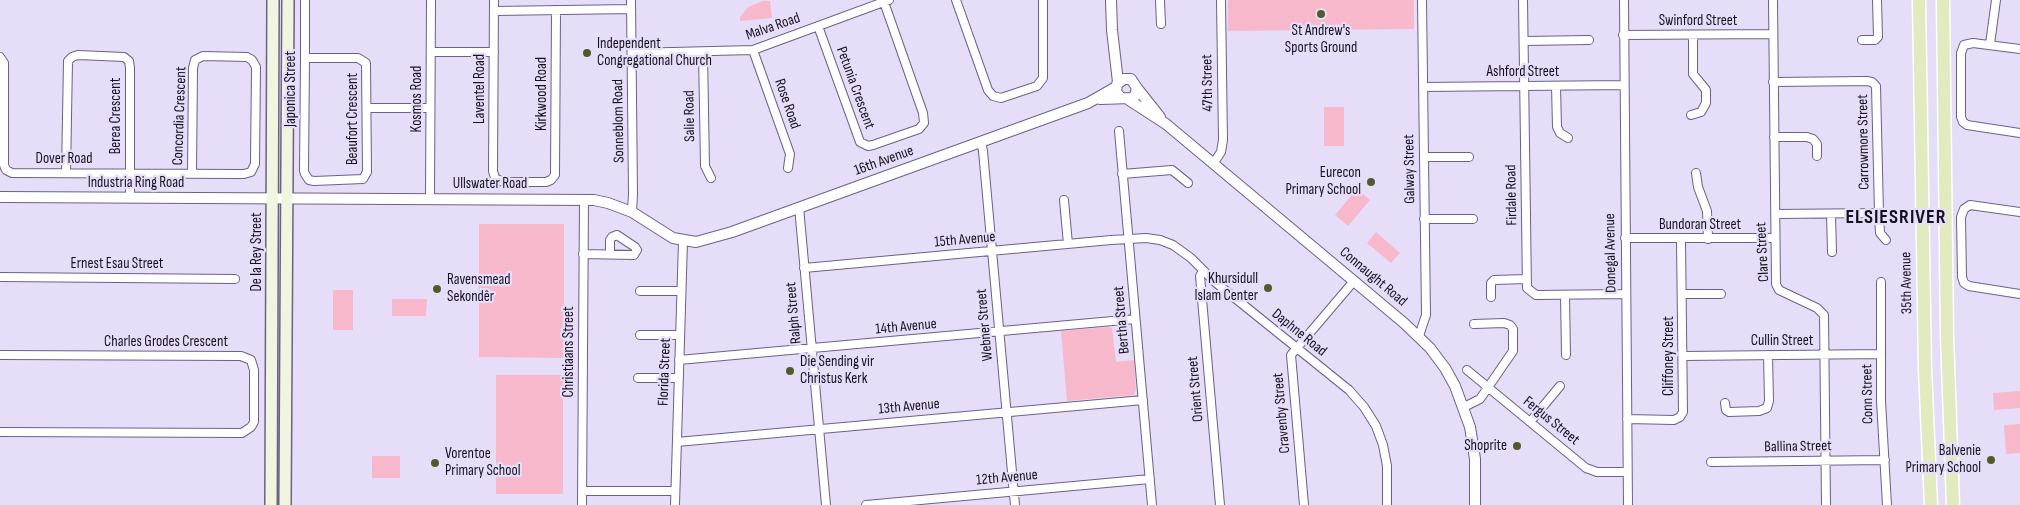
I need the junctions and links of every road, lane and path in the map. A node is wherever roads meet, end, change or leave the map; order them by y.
1 (273, 0) edge
2 (288, 0) edge
3 (305, 0) edge
4 (431, 0) edge
5 (494, 0) edge
6 (631, 0) edge
7 (956, 0) edge
8 (1044, 0) edge
9 (1111, 0) edge
10 (1160, 0) edge
11 (1221, 0) edge
12 (1422, 0) edge
13 (1524, 0) edge
14 (1624, 0) edge
15 (1773, 0) edge
16 (1877, 0) edge
17 (1919, 0) edge
18 (1943, 0) edge
19 (1996, 0) edge
20 (887, 1) edge
21 (631, 9) junction
22 (556, 10) junction
23 (494, 11) junction
24 (1161, 24) dead end
25 (818, 26) junction
26 (1773, 34) junction
27 (1624, 35) junction
28 (1692, 36) junction
29 (1589, 40) dead end
30 (1862, 40) dead end
31 (1524, 41) junction
32 (1114, 44) junction
33 (1990, 44) junction
34 (2020, 48) edge
35 (753, 50) junction
36 (431, 52) junction
37 (494, 52) junction
38 (702, 52) junction
39 (632, 53) junction
40 (0, 57) edge
41 (304, 58) junction
42 (1773, 82) junction
43 (1117, 84) junction
44 (1134, 84) junction
45 (1524, 85) junction
46 (1623, 85) junction
47 (1556, 86) junction
48 (1423, 87) junction
49 (1125, 99) junction
50 (1094, 100) junction
51 (367, 108) junction
52 (430, 108) junction
53 (1691, 115) dead end
54 (1166, 124) junction
55 (1119, 132) dead end
56 (2020, 132) edge
57 (1774, 137) junction
58 (1568, 138) dead end
59 (981, 142) junction
60 (1817, 156) dead end
61 (1424, 157) junction
62 (1469, 157) dead end
63 (1213, 164) junction
64 (788, 168) dead end
65 (66, 173) junction
66 (192, 173) junction
67 (1696, 173) dead end
68 (130, 174) junction
69 (244, 174) joint
70 (1122, 174) junction
71 (307, 178) joint
72 (495, 178) joint
73 (711, 178) dead end
74 (1188, 183) dead end
75 (0, 198) edge
76 (130, 198) junction
77 (272, 199) junction
78 (286, 199) junction
79 (430, 199) junction
80 (584, 200) junction
81 (1064, 200) dead end
82 (798, 208) junction
83 (632, 212) junction
84 (2020, 212) edge
85 (1879, 213) junction
86 (1774, 214) junction
87 (1831, 214) junction
88 (1424, 219) junction
89 (1473, 219) dead end
90 (1625, 238) junction
91 (1775, 238) junction
92 (1128, 239) junction
93 (1708, 239) junction
94 (1681, 240) junction
95 (1886, 240) dead end
96 (683, 241) junction
97 (1068, 244) junction
98 (992, 251) junction
99 (1832, 252) dead end
100 (584, 254) junction
101 (610, 254) dead end
102 (804, 268) junction
103 (1204, 271) junction
104 (0, 278) edge
105 (235, 279) dead end
106 (1526, 279) junction
107 (1354, 281) junction
108 (1881, 282) dead end
109 (640, 291) dead end
110 (682, 291) junction
111 (1625, 294) junction
112 (1683, 294) junction
113 (1721, 294) dead end
114 (2020, 294) edge
115 (1565, 295) junction
116 (1491, 297) dead end
117 (1135, 319) junction
118 (1474, 324) dead end
119 (999, 332) junction
120 (640, 334) dead end
121 (680, 334) junction
122 (1419, 336) junction
123 (1296, 348) junction
124 (812, 349) junction
125 (1824, 354) junction
126 (1881, 354) junction
127 (0, 355) edge
128 (1566, 355) dead end
129 (1768, 355) junction
130 (1683, 356) junction
131 (679, 360) junction
132 (1467, 370) dead end
133 (638, 378) dead end
134 (679, 378) junction
135 (1560, 386) dead end
136 (1488, 387) junction
137 (1143, 400) junction
138 (1725, 403) dead end
139 (1464, 407) junction
140 (1007, 412) junction
141 (1627, 420) junction
142 (1530, 422) junction
143 (819, 428) junction
144 (0, 432) edge
145 (677, 442) junction
146 (1826, 460) junction
147 (1884, 460) junction
148 (1711, 462) dead end
149 (1627, 472) junction
150 (1150, 479) junction
151 (675, 491) junction
152 (582, 492) junction
153 (1014, 492) junction
154 (271, 505) edge
155 (285, 505) edge
156 (582, 505) edge
157 (675, 505) edge
158 (826, 505) edge
159 (866, 505) edge
160 (1015, 505) edge
161 (1152, 505) edge
162 (1220, 505) edge
163 (1304, 505) edge
164 (1388, 505) edge
165 (1475, 505) edge
166 (1628, 505) edge
167 (1826, 505) edge
168 (1887, 505) edge
169 (1931, 505) edge
170 (1953, 505) edge

1 - 77 main road, De la Rey Street
2 - 78 main road, De la Rey Street
3 - 41 street, Japonica Street
4 - 36 street, Kosmos Road
5 - 23 street, Laventel Road
6 - 21 street, Sonneblom Road
7 - 8 street
9 - 32 street, Connaught Road
10 - 24 street
11 - 63 street, 47th Street
12 - 48 street, Galway Street
13 - 31 street, Firdale Road
14 - 27 street, Donegal Avenue
15 - 26 street, Clare Street
16 - 30 street
17 - 169 main road, 35th Avenue
18 - 170 main road
19 - 33 street
20 - 25 street, Malva Road
20 - 25 street, Petunia Crescent
21 - 22 street
21 - 39 street, Sonneblom Road
22 - 23 street
22 - 72 street, Kirkwood Road
23 - 37 street, Laventel Road
25 - 35 street, Malva Road
26 - 28 street, Swinford Street
26 - 42 street, Clare Street
27 - 28 street, Swinford Street
27 - 46 street, Donegal Avenue
28 - 53 street
29 - 31 street
31 - 45 street, Firdale Road
32 - 43 street, Connaught Road
32 - 44 street, Connaught Road
33 - 34 street
33 - 56 street
35 - 38 street, Malva Road
35 - 64 street, Rose Road
36 - 37 street
36 - 52 street, Kosmos Road
37 - 72 street, Laventel Road
38 - 39 street, Malva Road
38 - 73 street, Salie Road
39 - 83 street, Sonneblom Road
40 - 65 street, Dover Road
41 - 51 street, Beaufort Crescent
41 - 71 street, Japonica Street
42 - 57 street, Clare Street
42 - 85 street, Carrowmore Street
43 - 44 street
43 - 49 street
43 - 50 street, 16th Avenue
44 - 49 street
44 - 54 street, Connaught Road
45 - 47 street, Ashford Street
45 - 48 street, Ashford Street
45 - 106 street, Firdale Road
46 - 47 street, Ashford Street
46 - 90 street, Donegal Avenue
47 - 58 street
48 - 61 street, Galway Street
49 - 50 street, 16th Avenue
49 - 54 street, Connaught Road
50 - 59 street, 16th Avenue
51 - 52 street
51 - 71 street, Beaufort Crescent
52 - 79 street, Kosmos Road
54 - 63 street, Connaught Road
55 - 70 street, Bertha Street
57 - 60 street
57 - 86 street, Clare Street
59 - 82 street, 16th Avenue
59 - 98 street, Webner Street
61 - 62 street
61 - 88 street, Galway Street
63 - 107 street, Connaught Road
65 - 68 street, Dover Road
65 - 68 street, Berea Crescent
66 - 68 street, Dover Road
66 - 69 street, Dover Road
66 - 69 street, Concordia Crescent
67 - 93 street
68 - 76 street, Berea Crescent
70 - 74 street
70 - 92 street, Bertha Street
75 - 76 street, Industria Ring Road
76 - 77 street, Industria Ring Road
77 - 78 street, Industria Ring Road
77 - 154 main road, De la Rey Street
78 - 79 street, Ullswater Road
78 - 155 main road, De la Rey Street
79 - 80 street, Ullswater Road
80 - 83 street, Ullswater Road
80 - 100 street, Christiaans Street
81 - 97 street
82 - 96 street, 16th Avenue
82 - 102 street, Ralph Street
83 - 96 street, Ullswater Road
84 - 114 street
85 - 87 street
85 - 95 street, Carrowmore Street
86 - 87 street
86 - 91 street, Clare Street
87 - 99 street
88 - 89 street
88 - 122 street, Galway Street
90 - 94 street, Bundoran Street
90 - 111 street, Donegal Avenue
91 - 93 street, Bundoran Street
91 - 125 street, Clare Street
92 - 97 street, 15th Avenue
92 - 103 street, Daphne Road
92 - 117 street, Bertha Street
93 - 94 street, Bundoran Street
94 - 112 street, Cliffoney Street
96 - 110 street, Florida Street
97 - 98 street, 15th Avenue
98 - 102 street, 15th Avenue
98 - 119 street, Webner Street
100 - 101 street
100 - 152 street, Christiaans Street
102 - 124 street, Ralph Street
103 - 123 street, Daphne Road
103 - 162 street, Orient Street
104 - 105 street, Ernest Esau Street
106 - 115 street
106 - 116 street
107 - 122 street, Connaught Road
107 - 123 street
108 - 126 street, Conn Street
109 - 110 street
110 - 121 street, Florida Street
111 - 115 street
111 - 141 street, Donegal Avenue
112 - 113 street
112 - 130 street, Cliffoney Street
115 - 128 street
117 - 119 street, 14th Avenue
117 - 137 street, Bertha Street
118 - 136 street
119 - 124 street, 14th Avenue
119 - 140 street, Webner Street
120 - 121 street
121 - 131 street, Florida Street
122 - 139 street, Connaught Road
123 - 163 street, Cravenby Street
123 - 164 street, Daphne Road
124 - 131 street, 14th Avenue
124 - 143 street, Ralph Street
125 - 126 street, Cullin Street
125 - 129 street, Cullin Street
125 - 146 street, Clare Street
126 - 147 street, Conn Street
127 - 144 street, Charles Grodes Crescent
129 - 130 street, Cullin Street
129 - 138 street
130 - 141 street, Cliffoney Street
131 - 134 street, Florida Street
132 - 136 street, Fergus Street
133 - 134 street
134 - 145 street, Florida Street
135 - 142 street
136 - 139 street
136 - 142 street, Fergus Street
137 - 140 street, 13th Avenue
137 - 150 street, Bertha Street
139 - 165 street, Connaught Road
140 - 143 street, 13th Avenue
140 - 153 street, Webner Street
141 - 149 street, Donegal Avenue
142 - 149 street, Fergus Street
143 - 145 street, 13th Avenue
143 - 158 street, Ralph Street
145 - 151 street, Florida Street
146 - 147 street, Ballina Street
146 - 148 street, Ballina Street
146 - 167 street, Clare Street
147 - 168 street, Conn Street
149 - 166 street, Donegal Avenue
150 - 153 street, 12th Avenue
150 - 161 street, Bertha Street
151 - 152 street
151 - 157 street, Florida Street
152 - 156 street, Christiaans Street
153 - 159 street, 12th Avenue
153 - 160 street, Webner Street

